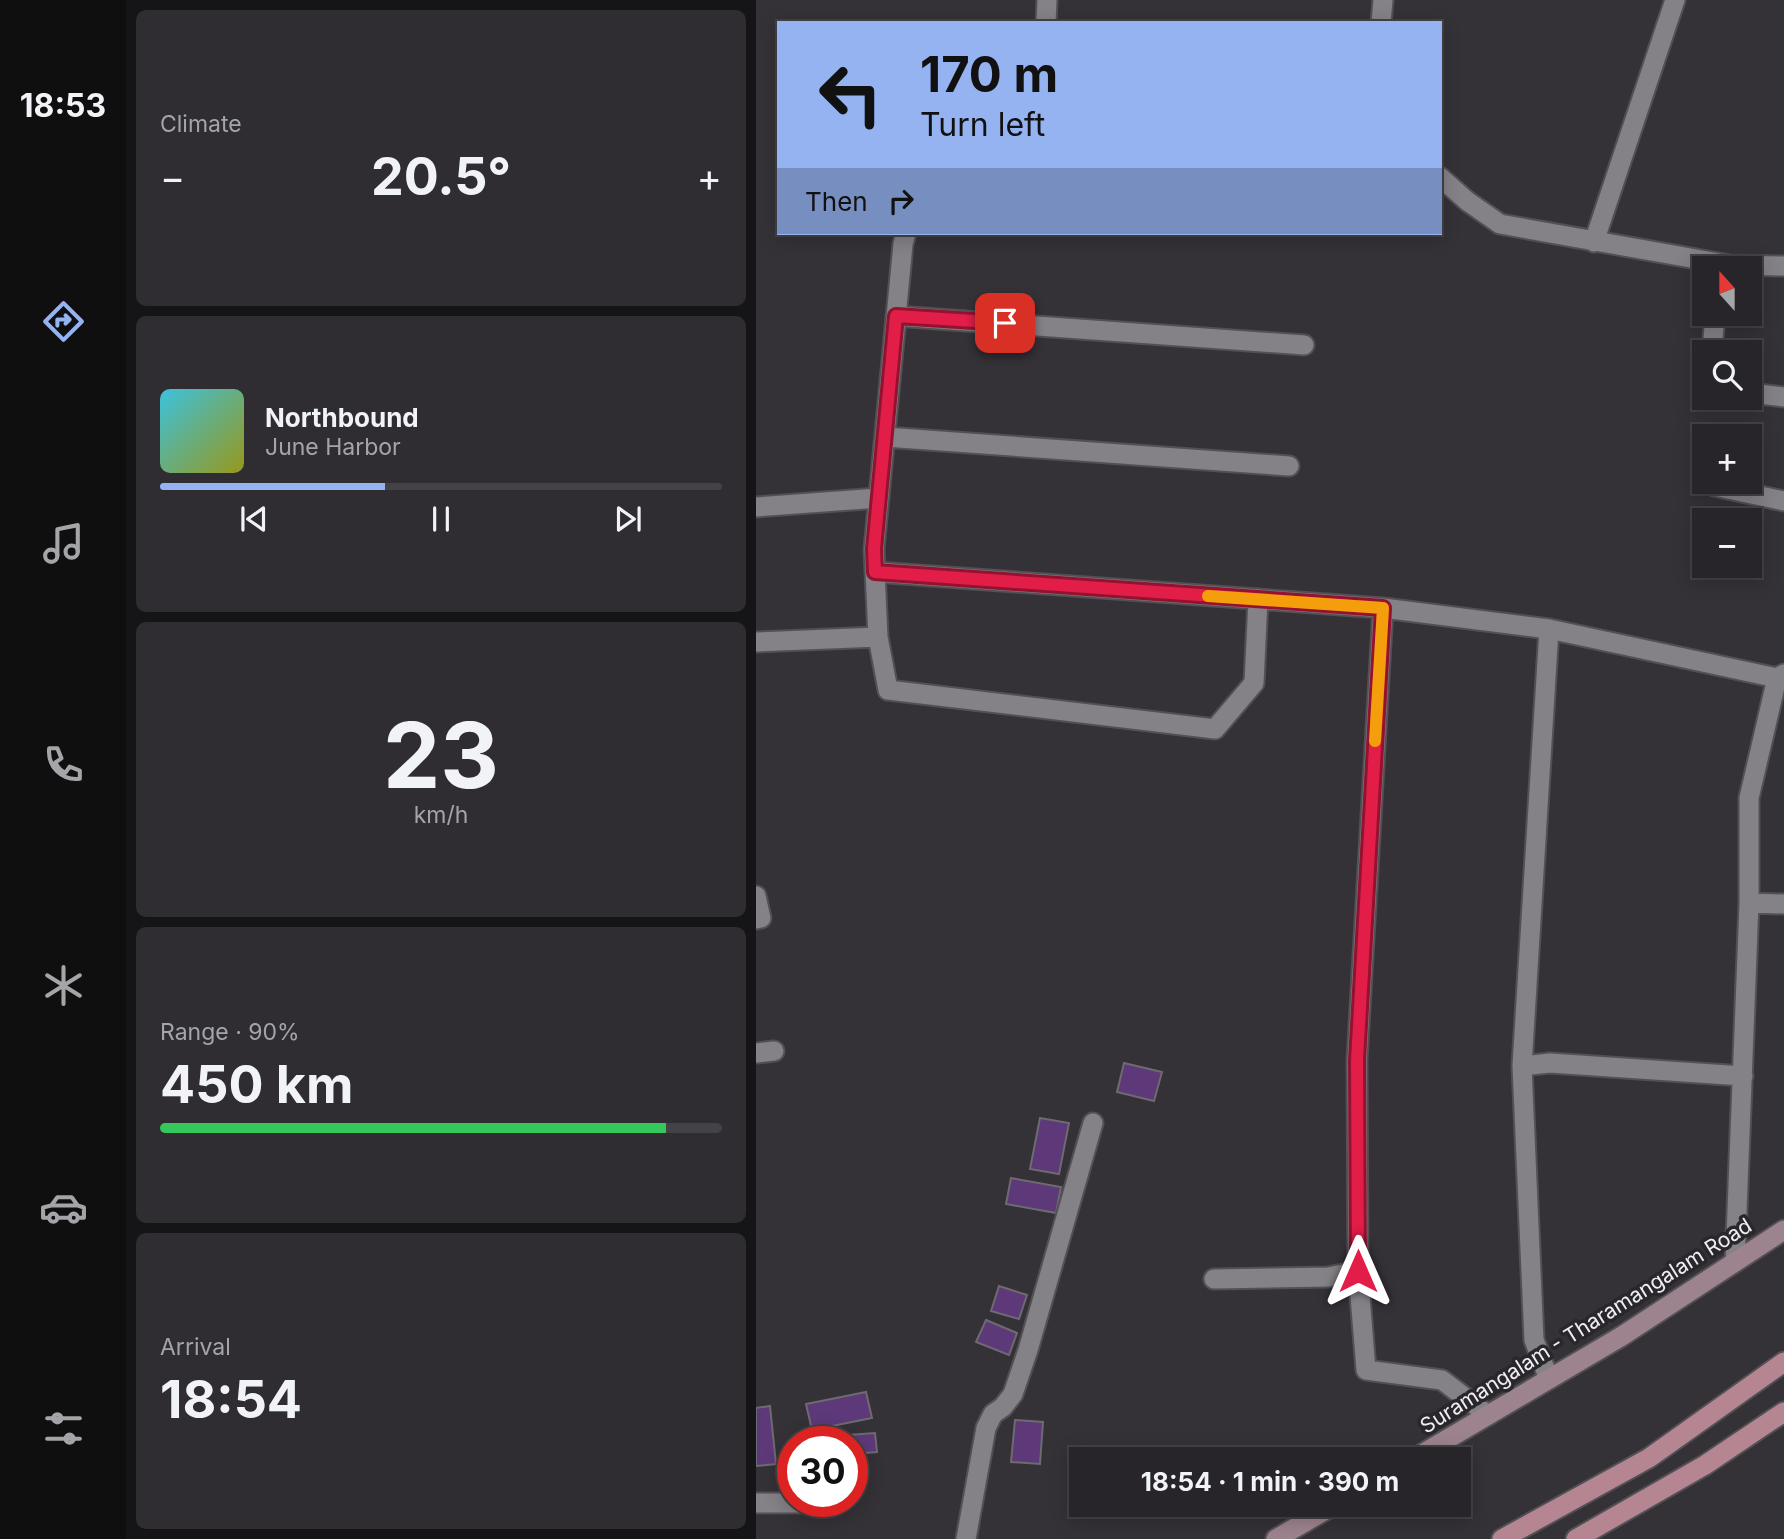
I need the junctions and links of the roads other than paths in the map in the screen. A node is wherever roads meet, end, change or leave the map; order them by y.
1 (1047, 0) edge
2 (1383, 0) edge
3 (1675, 0) edge
4 (1046, 21) edge
5 (1381, 21) edge
6 (1442, 179) edge
7 (906, 235) edge
8 (1594, 242) junction
9 (1692, 259) edge
10 (1762, 266) edge
11 (1784, 266) edge
12 (896, 316) junction
13 (1304, 345) dead end
14 (1762, 394) edge
15 (1784, 397) edge
16 (885, 437) junction
17 (1289, 466) dead end
18 (1751, 494) edge
19 (879, 498) junction
20 (1784, 501) edge
21 (756, 507) edge
22 (875, 572) junction
23 (1258, 599) junction
24 (1383, 608) junction
25 (1549, 629) junction
26 (878, 637) junction
27 (756, 642) edge
28 (1781, 676) edge
29 (756, 895) edge
30 (1749, 903) junction
31 (1784, 904) edge
32 (756, 919) edge
33 (1522, 1066) junction
34 (1743, 1076) junction
35 (1093, 1123) dead end
36 (1784, 1230) edge
37 (1734, 1262) junction
38 (1358, 1271) junction
39 (1213, 1279) dead end
40 (1784, 1362) edge
41 (1549, 1379) junction
42 (1784, 1412) edge
43 (1488, 1415) junction
44 (1434, 1447) edge
45 (756, 1503) edge
46 (777, 1503) edge
47 (1314, 1517) edge
48 (965, 1539) edge
49 (1276, 1539) edge
50 (1502, 1539) edge
51 (1576, 1539) edge

1 - 4 street
2 - 5 street
3 - 8 street
6 - 8 street
7 - 12 street
8 - 9 street
10 - 11 street
12 - 13 street
12 - 16 street
14 - 15 street
16 - 17 street
16 - 19 street
18 - 20 street
19 - 21 street
19 - 22 street
22 - 23 street
22 - 26 street
23 - 24 street
23 - 26 street
24 - 25 street
24 - 38 street
25 - 28 street
25 - 33 street
26 - 27 street
28 - 30 street
29 - 32 street
30 - 31 street
30 - 34 street
33 - 34 street
33 - 41 street
34 - 37 street
35 - 48 street
36 - 37 main road, Suramangalam - Tharamangalam Road
37 - 41 main road, Suramangalam - Tharamangalam Road
38 - 39 street
38 - 43 street
40 - 50 main road
41 - 43 main road, Suramangalam - Tharamangalam Road
42 - 51 main road
43 - 44 main road, Suramangalam - Tharamangalam Road
45 - 46 street
47 - 49 main road

